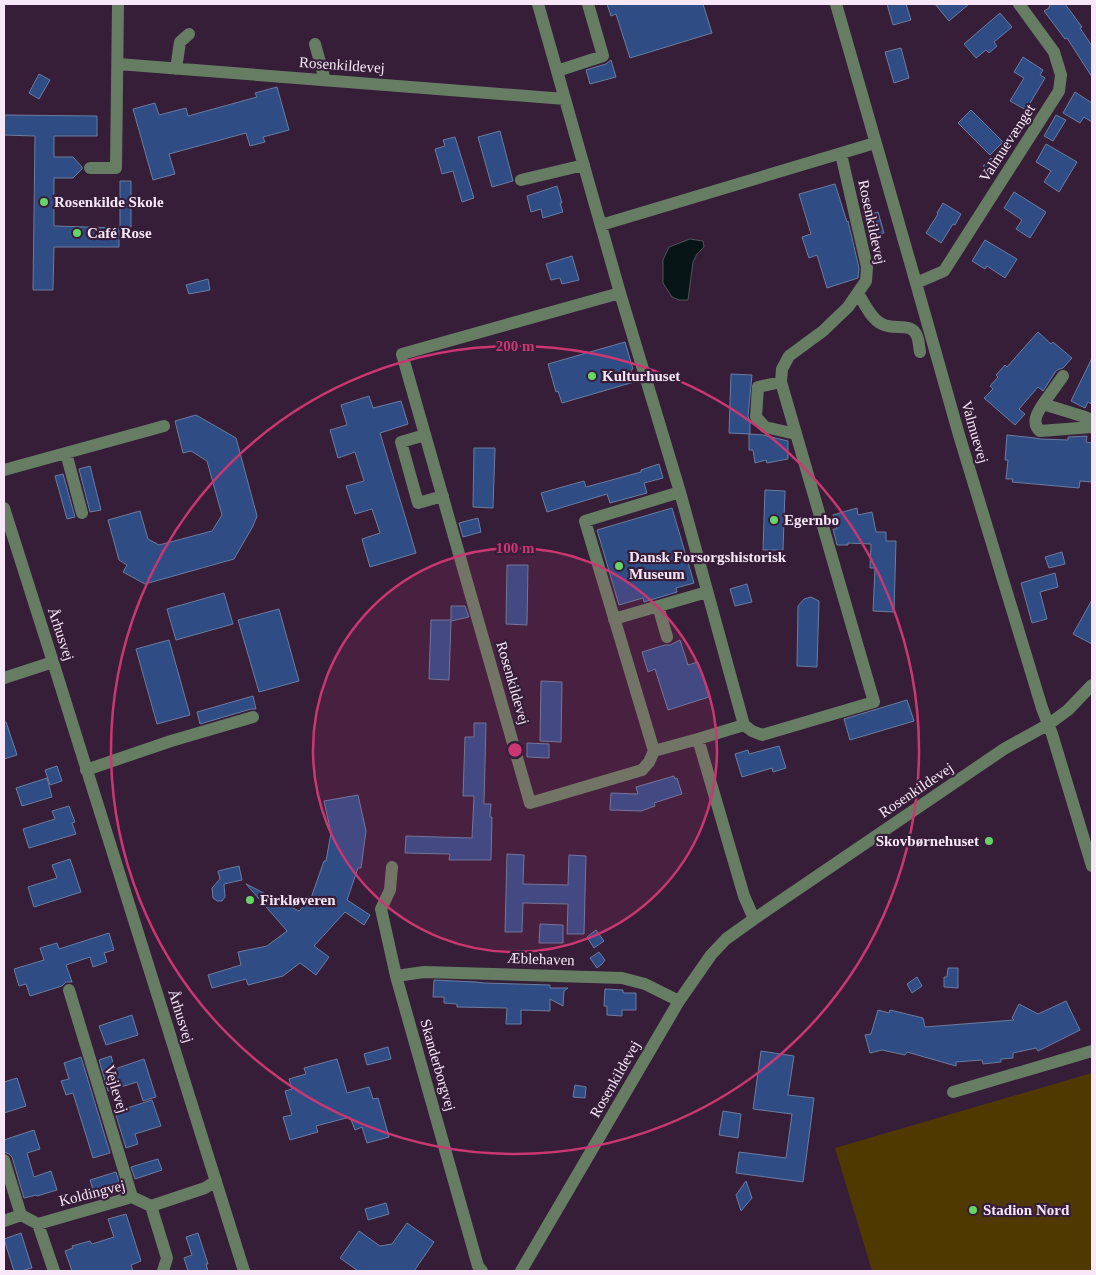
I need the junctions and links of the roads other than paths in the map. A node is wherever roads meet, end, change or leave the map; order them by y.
1 (118, 4) edge
2 (538, 4) edge
3 (588, 4) edge
4 (836, 4) edge
5 (1019, 4) edge
6 (189, 34) dead end
7 (315, 44) dead end
8 (118, 64) junction
9 (176, 69) junction
10 (557, 71) junction
11 (325, 80) junction
12 (565, 99) junction
13 (875, 143) junction
14 (841, 154) junction
15 (584, 165) junction
16 (90, 168) dead end
17 (521, 180) dead end
18 (601, 225) junction
19 (916, 283) junction
20 (620, 292) junction
21 (858, 293) junction
22 (920, 352) dead end
23 (1063, 376) dead end
24 (781, 382) junction
25 (1042, 404) junction
26 (1092, 420) edge
27 (164, 426) dead end
28 (1092, 427) edge
29 (796, 434) junction
30 (425, 435) junction
31 (66, 453) junction
32 (4, 470) edge
33 (680, 492) junction
34 (443, 496) junction
35 (4, 508) edge
36 (82, 512) dead end
37 (707, 592) junction
38 (658, 606) junction
39 (614, 619) junction
40 (667, 638) dead end
41 (53, 662) junction
42 (4, 678) edge
43 (1092, 685) edge
44 (253, 717) dead end
45 (1048, 724) junction
46 (744, 725) junction
47 (698, 739) junction
48 (654, 751) junction
49 (86, 770) junction
50 (1092, 866) edge
51 (392, 867) dead end
52 (754, 919) junction
53 (396, 976) junction
54 (69, 990) dead end
55 (679, 1001) junction
56 (1092, 1052) edge
57 (953, 1092) dead end
58 (4, 1160) edge
59 (216, 1181) junction
60 (132, 1197) junction
61 (151, 1206) junction
62 (21, 1215) junction
63 (4, 1221) edge
64 (38, 1224) junction
65 (54, 1271) edge
66 (163, 1271) edge
67 (244, 1271) edge
68 (482, 1271) edge
69 (521, 1271) edge

1 - 8 street
2 - 10 street
3 - 10 street
4 - 13 street, Valmuevej
5 - 19 street, Valmuevænget
6 - 9 street
7 - 11 street
8 - 9 street, Rosenkildevej
8 - 16 street
9 - 11 street, Rosenkildevej
10 - 12 street
11 - 12 street, Rosenkildevej
12 - 15 street
13 - 14 street
13 - 19 street, Valmuevej
14 - 18 street
14 - 21 street, Rosenkildevej
15 - 17 street
15 - 18 street
18 - 20 street
19 - 45 street, Valmuevej
20 - 30 street, Rosenkildevej
20 - 33 street
21 - 22 street
21 - 24 street, Rosenkildevej
23 - 25 street
24 - 29 street
24 - 29 street
25 - 26 street
25 - 28 street
27 - 31 street
29 - 46 street
30 - 34 street, Rosenkildevej
30 - 34 street
31 - 32 street
31 - 36 street
33 - 37 street
33 - 39 street
34 - 48 street, Rosenkildevej
35 - 41 street, Århusvej
37 - 38 street
37 - 46 street
38 - 39 street
38 - 40 street
39 - 48 street
41 - 42 street
41 - 49 street, Århusvej
43 - 45 street, Rosenkildevej
44 - 49 street
45 - 50 street, Valmuevej
45 - 52 street, Rosenkildevej
46 - 47 street
47 - 48 street
47 - 52 street
49 - 59 street, Århusvej
51 - 53 street, Skanderborgvej
52 - 55 street, Rosenkildevej
53 - 55 street, Æblehaven
53 - 68 street, Skanderborgvej
54 - 60 street, Vejlevej
55 - 69 street, Rosenkildevej
56 - 57 street
58 - 62 street
59 - 61 street
59 - 67 street, Århusvej
60 - 61 street, Koldingvej
60 - 64 street, Koldingvej
61 - 66 street
62 - 63 street
62 - 64 street
64 - 65 street

